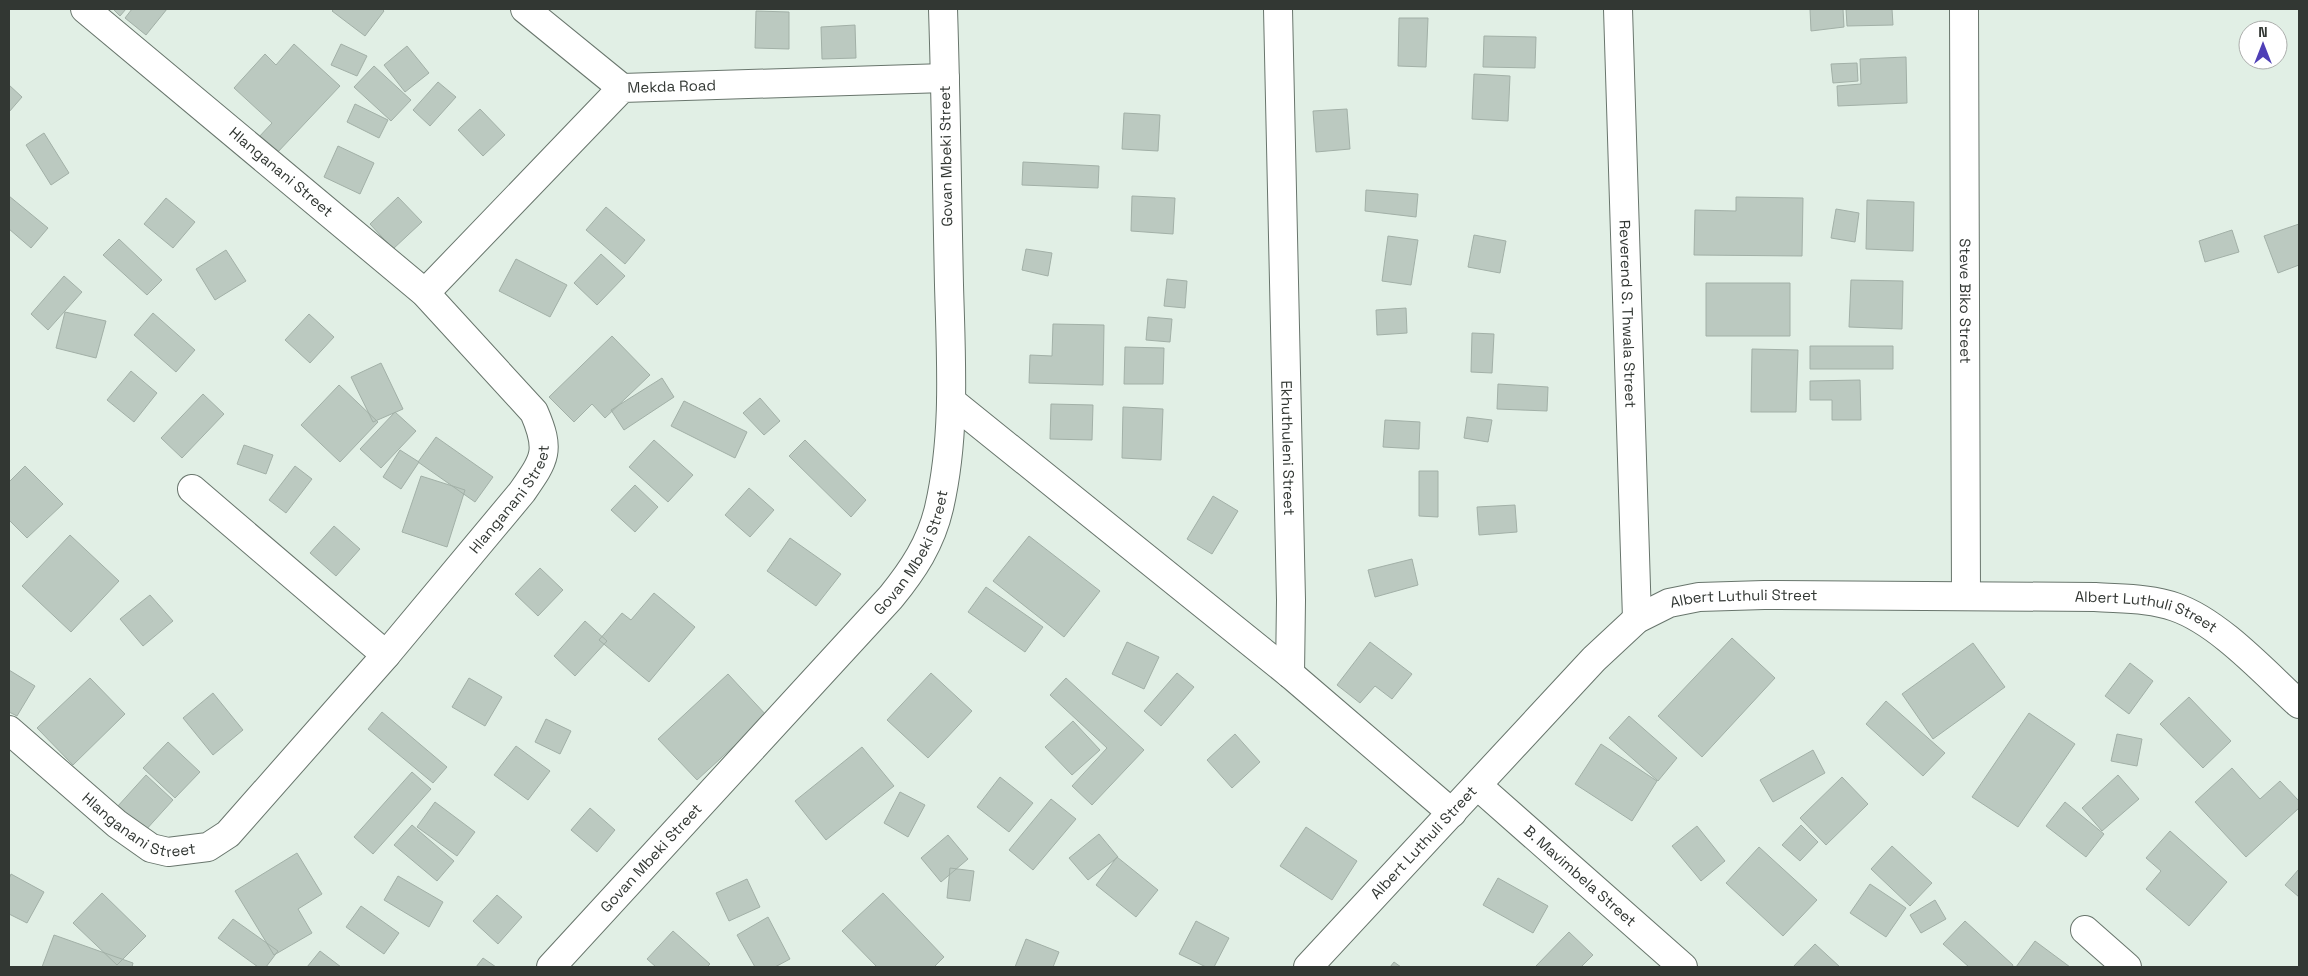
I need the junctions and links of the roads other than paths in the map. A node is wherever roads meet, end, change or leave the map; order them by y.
1 (85, 9) edge
2 (525, 9) edge
3 (943, 9) edge
4 (1278, 9) edge
5 (1618, 9) edge
6 (1964, 9) edge
7 (945, 78) junction
8 (622, 88) junction
9 (425, 293) junction
10 (951, 401) junction
11 (192, 489) dead end
12 (1966, 595) junction
13 (1638, 620) junction
14 (386, 655) junction
15 (1290, 674) junction
16 (2299, 704) edge
17 (9, 730) edge
18 (1478, 786) junction
19 (1452, 813) junction
20 (2085, 930) dead end
21 (551, 967) edge
22 (1308, 967) edge
23 (1683, 967) edge
24 (2127, 967) edge

1 - 9 street, Hlanganani Street
2 - 8 street
3 - 7 street, Govan Mbeki Street
4 - 15 street, Ekhuthuleni Street
5 - 13 street, Reverend S. Thwala Street
6 - 12 street, Steve Biko Street
7 - 8 street, Mekda Road
7 - 10 street, Govan Mbeki Street
8 - 9 street, Mekda Road
9 - 14 street, Hlanganani Street
10 - 15 street
10 - 21 street, Govan Mbeki Street
11 - 14 street
12 - 13 street, Albert Luthuli Street
12 - 16 street, Albert Luthuli Street
13 - 18 street, Albert Luthuli Street
14 - 17 street, Hlanganani Street
15 - 19 street
18 - 19 street, Albert Luthuli Street
18 - 23 street, B. Mavimbela Street
19 - 22 street, Albert Luthuli Street
20 - 24 street

